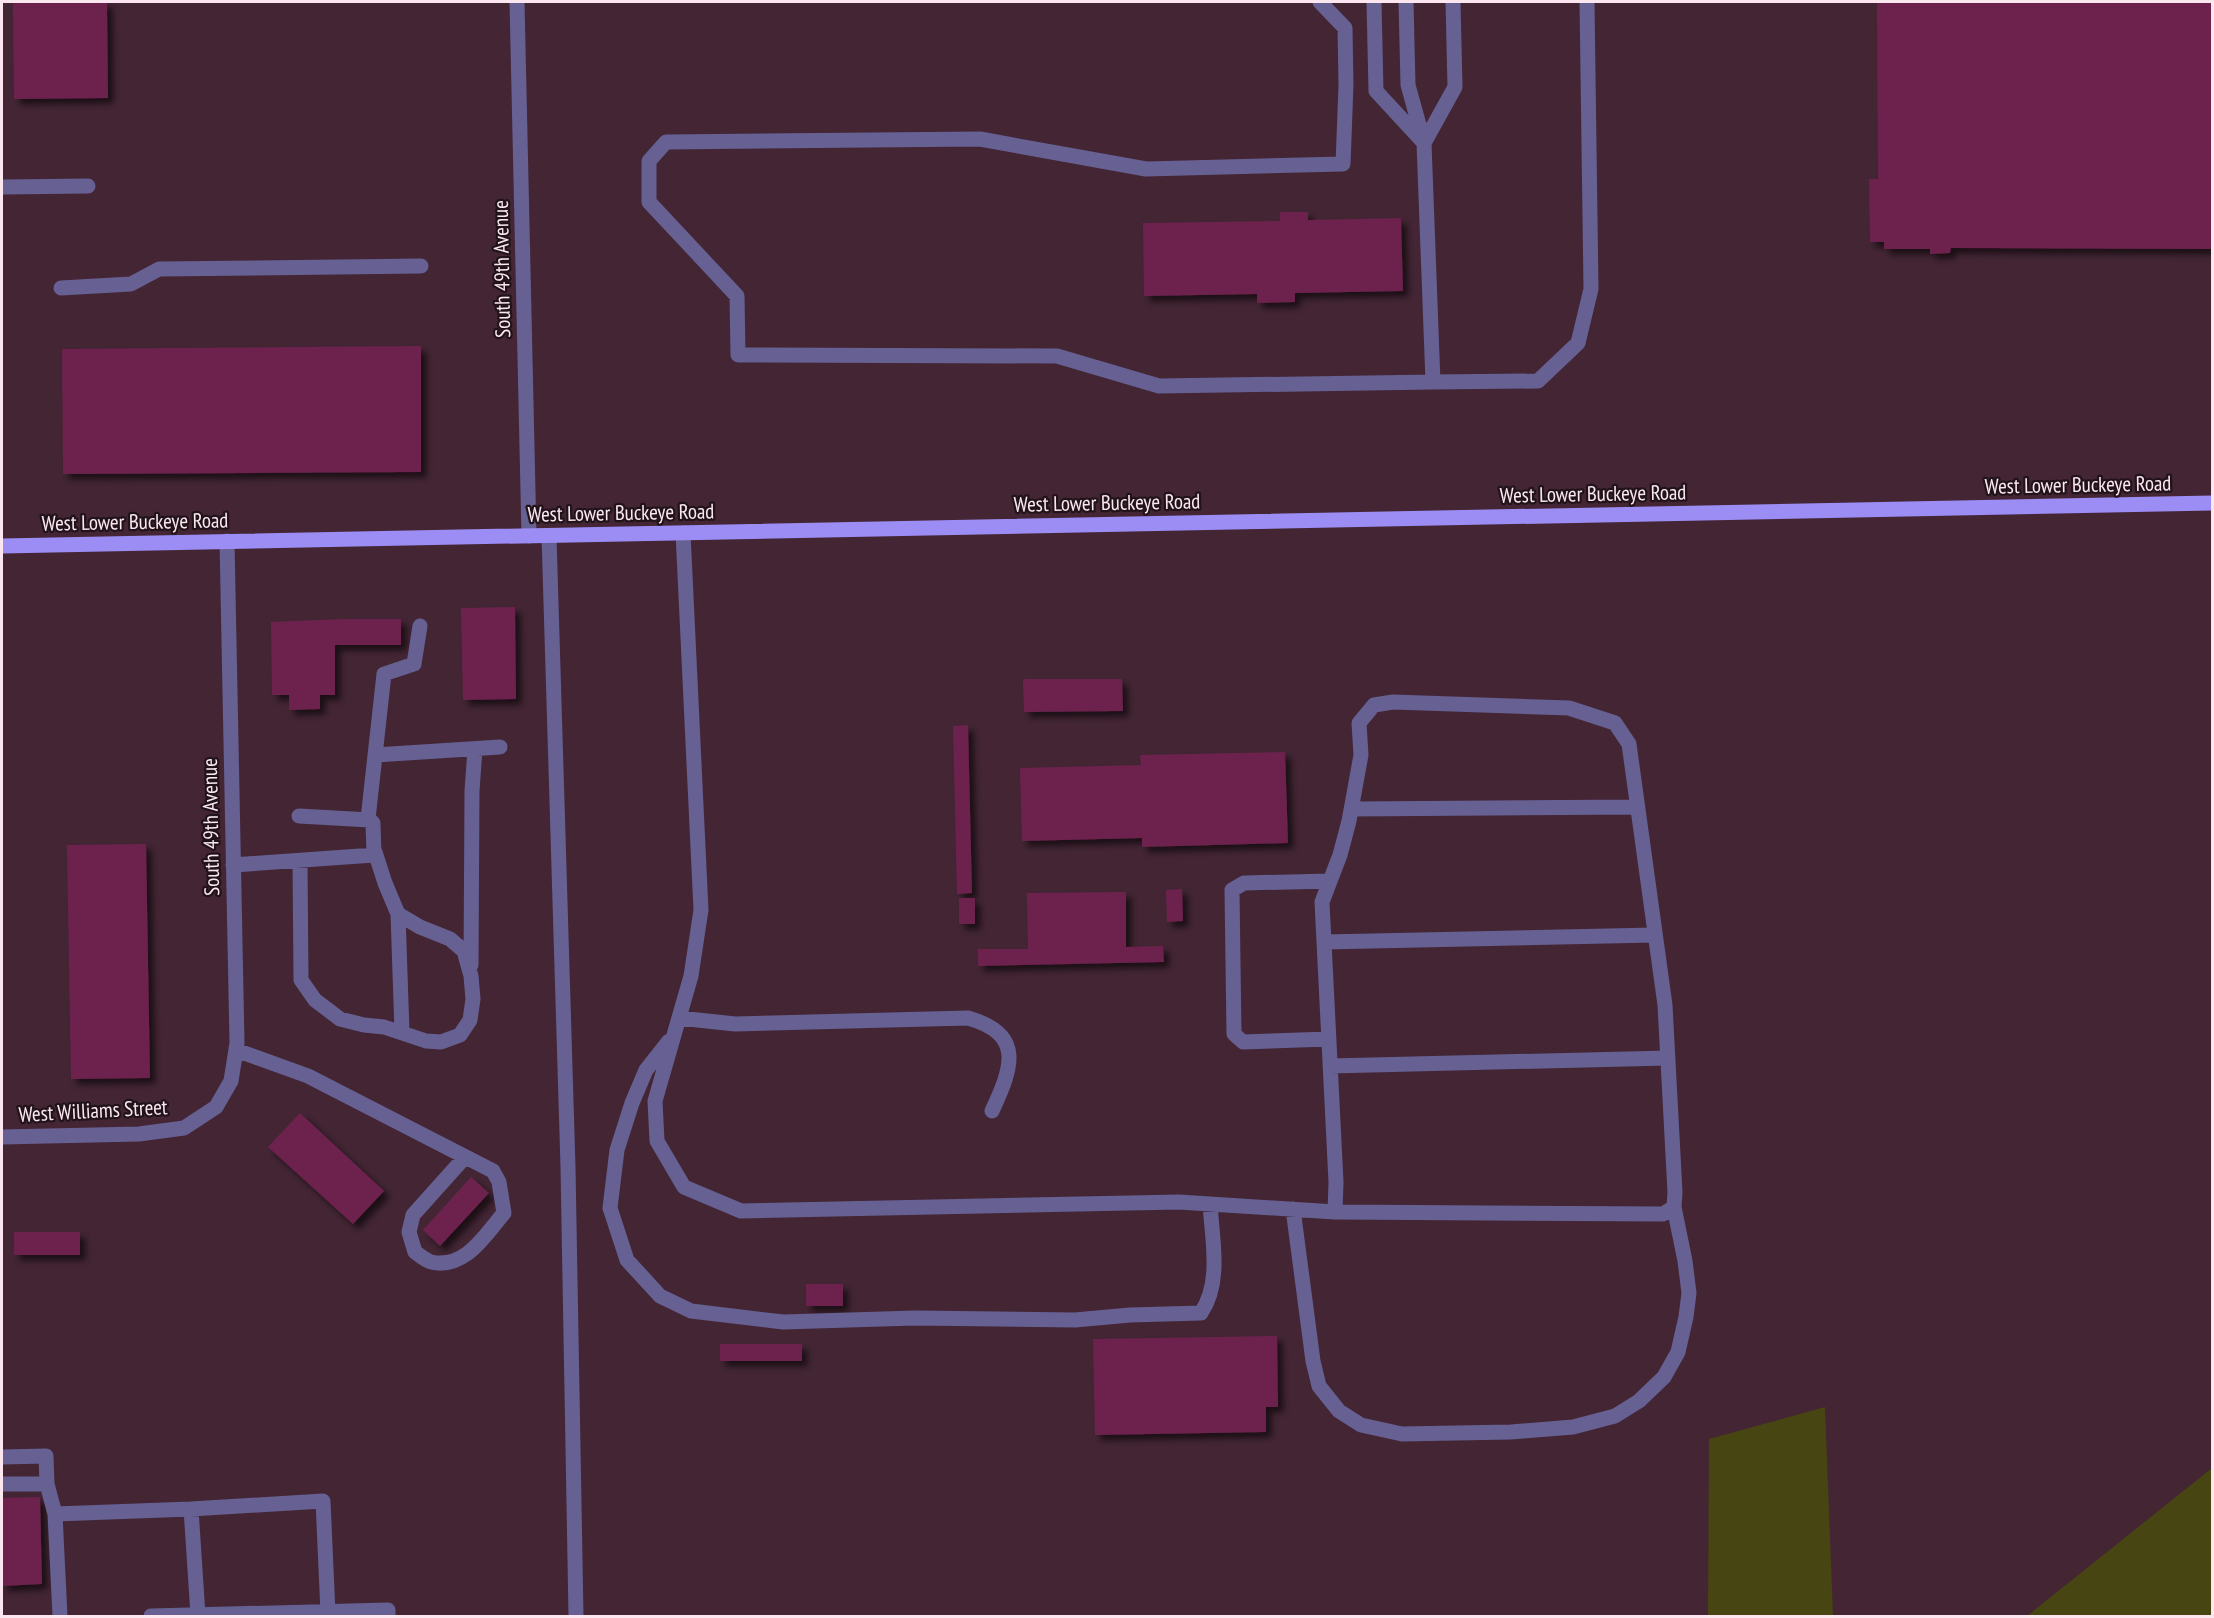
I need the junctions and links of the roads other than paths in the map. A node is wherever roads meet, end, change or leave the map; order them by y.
1 (517, 2) edge
2 (1320, 2) edge
3 (1374, 2) edge
4 (1406, 2) edge
5 (1453, 2) edge
6 (1587, 2) edge
7 (1424, 143) junction
8 (88, 186) dead end
9 (2, 187) edge
10 (421, 266) dead end
11 (62, 288) dead end
12 (1432, 382) junction
13 (2212, 503) edge
14 (683, 533) junction
15 (529, 536) junction
16 (549, 536) junction
17 (227, 541) junction
18 (2, 546) edge
19 (420, 626) dead end
20 (500, 747) dead end
21 (475, 749) junction
22 (375, 755) junction
23 (1637, 807) junction
24 (1351, 809) junction
25 (299, 816) dead end
26 (369, 819) junction
27 (375, 852) junction
28 (300, 861) junction
29 (233, 865) junction
30 (1330, 881) junction
31 (398, 914) junction
32 (1655, 935) junction
33 (1324, 942) junction
34 (471, 976) junction
35 (679, 1018) junction
36 (402, 1032) junction
37 (674, 1034) junction
38 (1329, 1039) junction
39 (236, 1050) junction
40 (1668, 1058) junction
41 (1330, 1066) junction
42 (216, 1107) joint
43 (992, 1111) dead end
44 (2, 1137) edge
45 (465, 1157) junction
46 (1210, 1204) junction
47 (1674, 1207) junction
48 (1293, 1209) junction
49 (1335, 1212) junction
50 (2, 1457) edge
51 (2, 1484) edge
52 (47, 1484) junction
53 (191, 1509) junction
54 (55, 1514) junction
55 (328, 1612) junction
56 (198, 1615) junction
57 (60, 1617) edge
58 (151, 1617) edge
59 (388, 1617) edge
60 (576, 1617) edge

1 - 15 street, South 49th Avenue
2 - 12 street
3 - 7 street
4 - 7 street
5 - 7 street
6 - 12 street
7 - 12 street
8 - 9 street
10 - 11 street
13 - 14 main road, West Lower Buckeye Road
14 - 16 main road, West Lower Buckeye Road
14 - 35 street
15 - 16 main road, West Lower Buckeye Road
15 - 17 main road, West Lower Buckeye Road
16 - 60 street
17 - 18 main road, West Lower Buckeye Road
17 - 29 street, South 49th Avenue
19 - 22 street
20 - 21 street
21 - 22 street
21 - 34 street
22 - 26 street
23 - 24 street
23 - 24 street
23 - 32 street
24 - 30 street
25 - 26 street
26 - 27 street
27 - 28 street
27 - 31 street
28 - 29 street
28 - 36 street
29 - 39 street, South 49th Avenue
30 - 33 street
30 - 38 street
31 - 34 street
31 - 36 street
32 - 33 street
32 - 40 street
33 - 38 street
34 - 36 street
35 - 37 street
35 - 43 street
37 - 46 street
37 - 46 street
38 - 41 street
39 - 42 street, South 49th Avenue
39 - 45 street
40 - 41 street
40 - 47 street
41 - 49 street
42 - 44 street, West Williams Street
45 - 45 street
46 - 48 street
47 - 48 street
47 - 49 street
48 - 49 street
50 - 52 street
51 - 52 street
52 - 54 street
53 - 54 street
53 - 55 street
53 - 56 street
54 - 57 street
55 - 56 street
55 - 59 street
56 - 58 street

